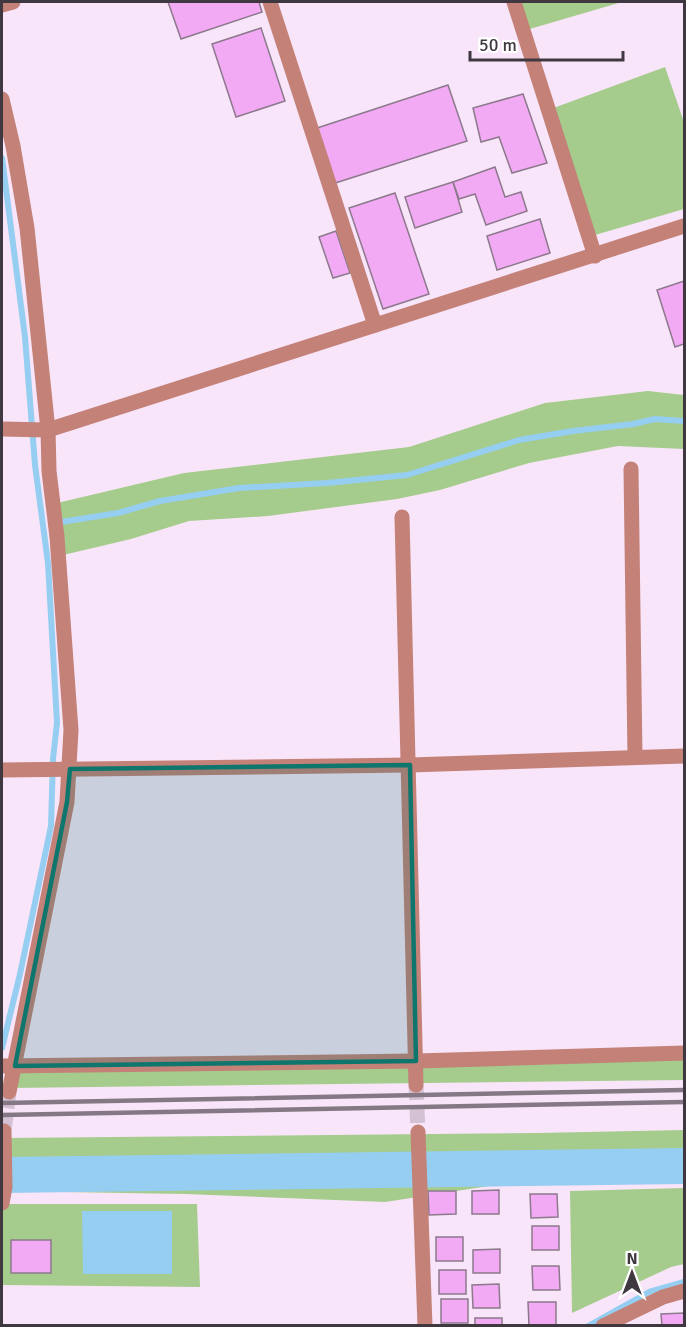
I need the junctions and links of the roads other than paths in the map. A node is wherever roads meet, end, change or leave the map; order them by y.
1 (13, 2) edge
2 (270, 2) edge
3 (513, 2) edge
4 (2, 5) edge
5 (2, 99) edge
6 (684, 226) edge
7 (595, 256) junction
8 (375, 325) junction
9 (2, 429) edge
10 (48, 430) junction
11 (631, 469) dead end
12 (402, 517) dead end
13 (684, 756) edge
14 (635, 757) junction
15 (410, 765) junction
16 (70, 769) junction
17 (2, 770) edge
18 (684, 1053) edge
19 (416, 1061) junction
20 (8, 1066) edge
21 (416, 1085) tunnel mouth
22 (9, 1092) tunnel mouth
23 (4, 1131) dead end
24 (418, 1132) tunnel mouth
25 (2, 1203) edge
26 (684, 1291) edge
27 (425, 1326) edge
28 (603, 1326) edge

1 - 4 street
2 - 8 street
3 - 7 street
5 - 10 street
6 - 7 street
7 - 8 street
8 - 10 street
9 - 10 street
10 - 16 street
11 - 14 street
12 - 15 street
13 - 14 street
14 - 15 street
15 - 16 street
15 - 19 street
16 - 17 street
16 - 20 street
18 - 19 street
19 - 20 street
19 - 21 street
20 - 22 street
23 - 25 street
24 - 27 street
26 - 28 street

